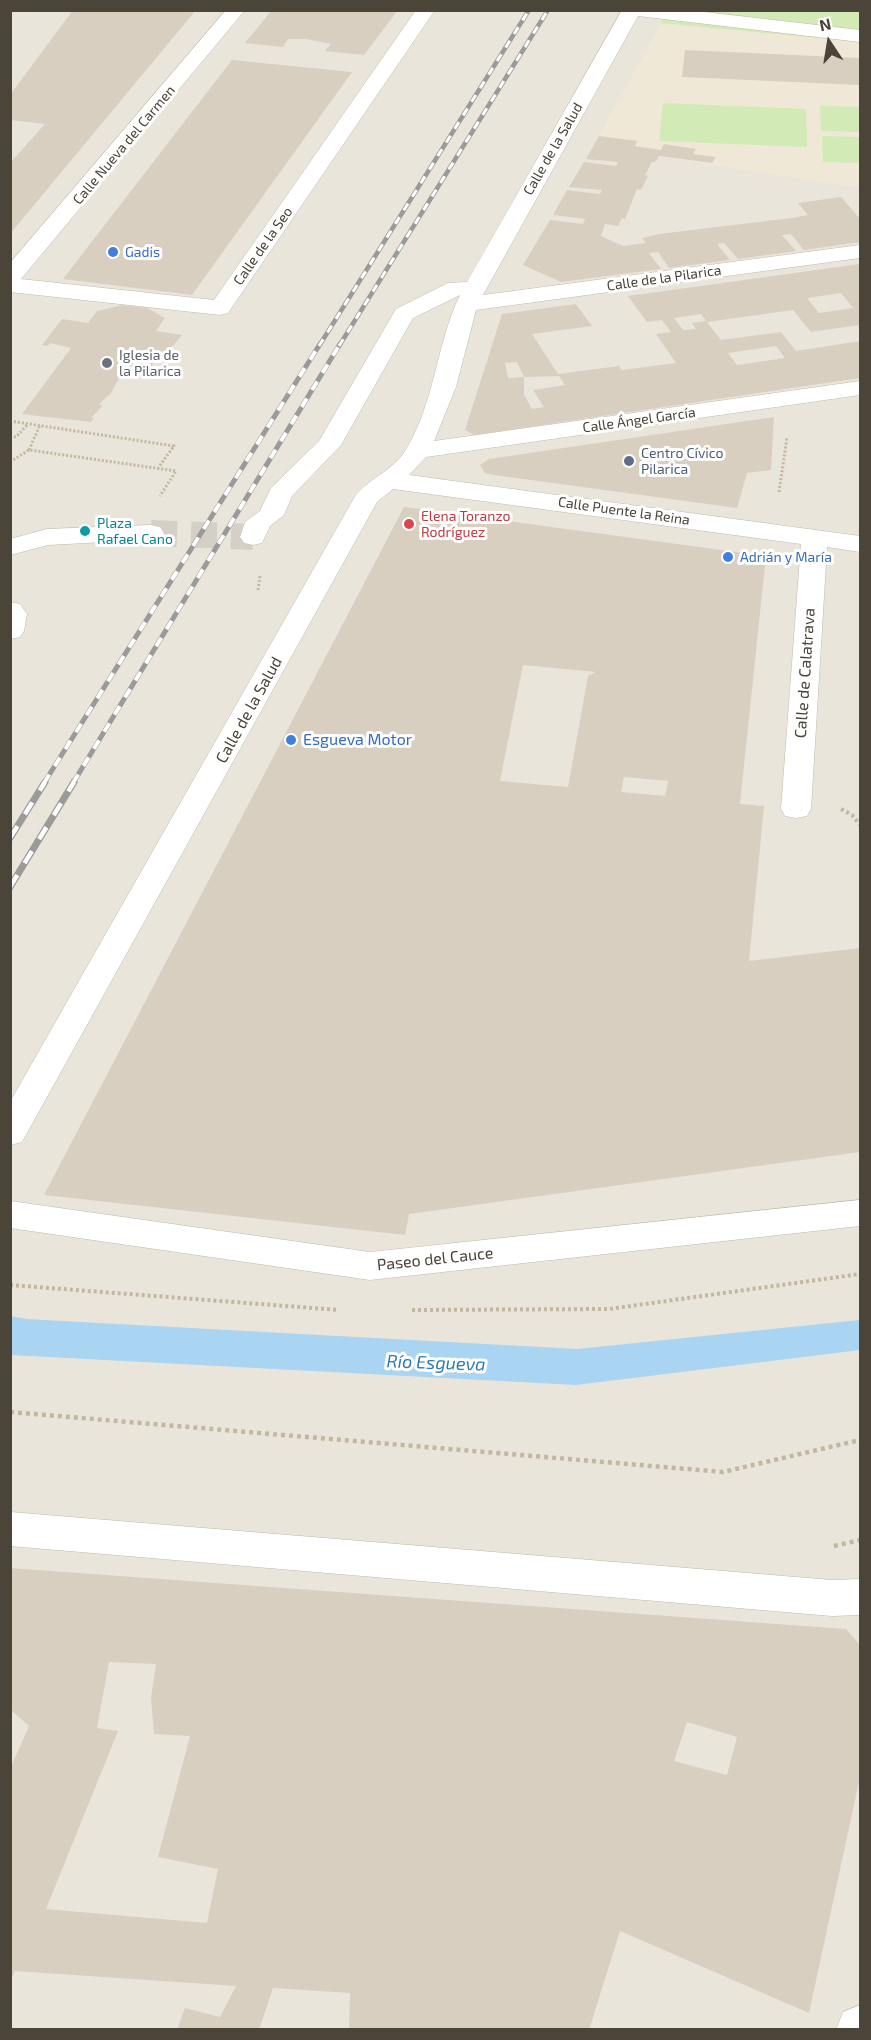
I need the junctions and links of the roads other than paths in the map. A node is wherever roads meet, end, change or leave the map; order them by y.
1 (236, 10) edge
2 (426, 10) edge
3 (633, 10) edge
4 (861, 36) edge
5 (861, 252) edge
6 (10, 278) edge
7 (10, 285) edge
8 (471, 296) junction
9 (861, 388) edge
10 (418, 451) junction
11 (388, 481) junction
12 (151, 533) tunnel mouth
13 (253, 537) dead end
14 (814, 538) junction
15 (861, 544) edge
16 (10, 547) edge
17 (796, 809) dead end
18 (10, 1132) edge
19 (861, 1213) edge
20 (10, 1214) edge
21 (10, 1529) edge
22 (861, 1597) edge

1 - 6 street, Calle Nueva del Carmen
2 - 7 street, Calle de la Seo
3 - 4 street
3 - 8 street, Calle de la Salud
5 - 8 street, Calle de la Pilarica
8 - 10 street, Calle de la Salud
8 - 13 street
9 - 10 street, Calle Ángel García
10 - 11 street, Calle de la Salud
11 - 14 street, Calle Puente la Reina
11 - 18 street, Calle de la Salud
12 - 16 street
14 - 15 street, Calle Puente la Reina
14 - 17 street, Calle de Calatrava
19 - 20 street, Paseo del Cauce
21 - 22 street

